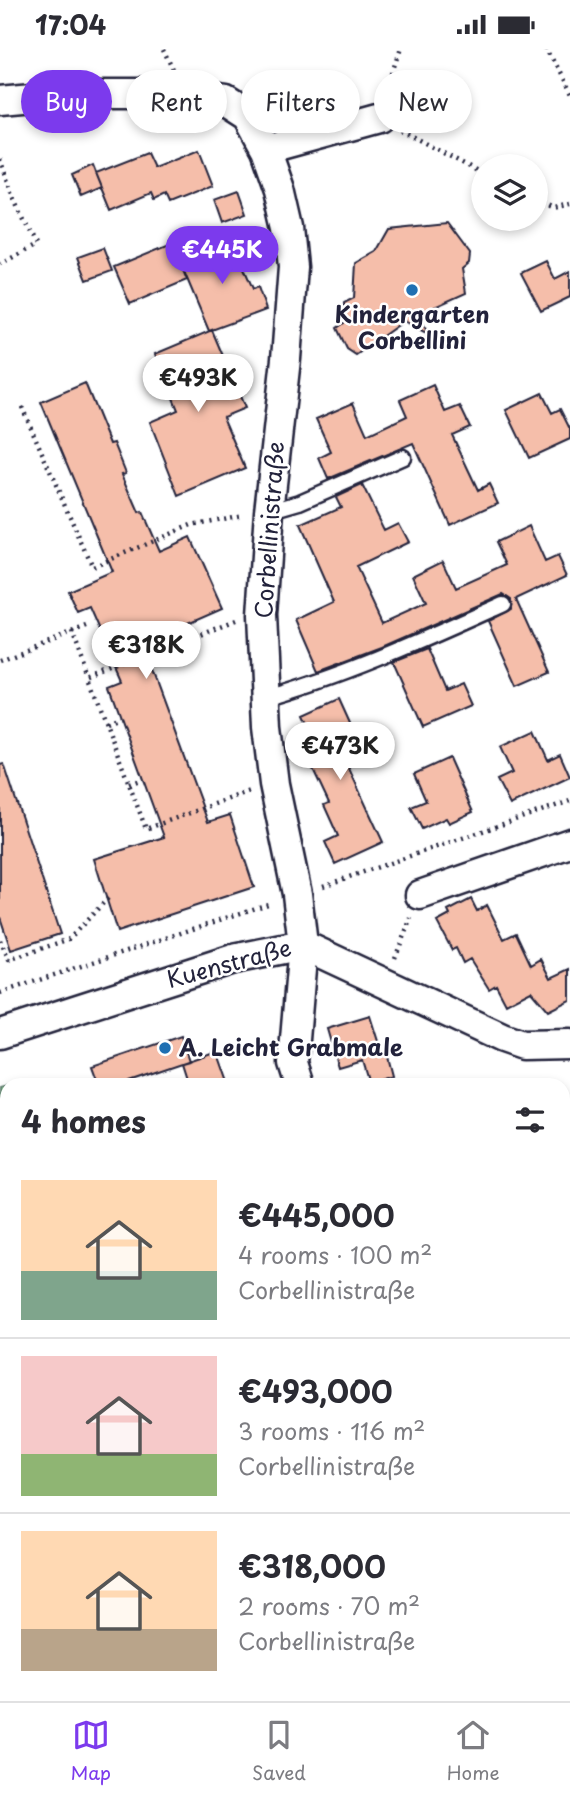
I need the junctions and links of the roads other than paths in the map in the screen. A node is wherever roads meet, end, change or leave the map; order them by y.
1 (0, 100) edge
2 (374, 119) edge
3 (266, 149) junction
4 (403, 457) dead end
5 (269, 510) junction
6 (503, 604) dead end
7 (264, 698) junction
8 (570, 843) edge
9 (420, 895) road end
10 (303, 945) junction
11 (0, 1034) edge
12 (570, 1044) edge
13 (298, 1078) edge

1 - 3 street, Corbellinistraße
2 - 3 street
3 - 5 street, Corbellinistraße
4 - 5 lane
5 - 7 street, Corbellinistraße
6 - 7 lane
7 - 10 street, Corbellinistraße
8 - 9 street
10 - 11 street, Kuenstraße
10 - 12 street, Kuenstraße
10 - 13 street, Corbellinistraße

